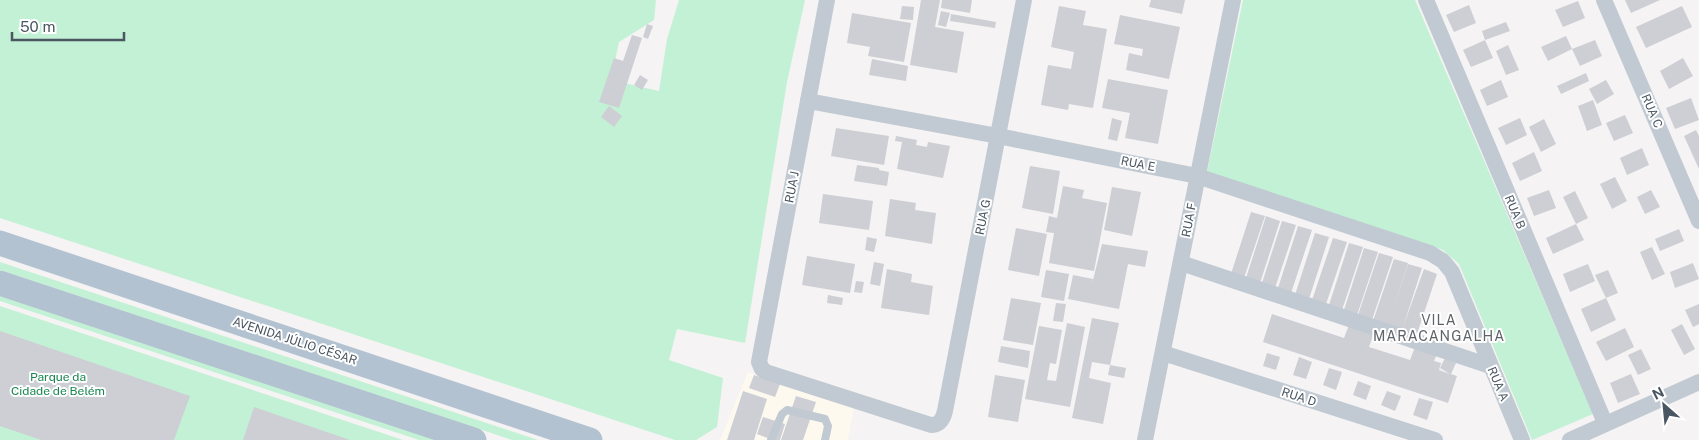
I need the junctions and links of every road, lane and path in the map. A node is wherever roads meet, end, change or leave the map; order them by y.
1 (827, 0) edge
2 (1024, 0) edge
3 (1233, 0) edge
4 (1426, 0) edge
5 (1604, 0) edge
6 (808, 101) junction
7 (998, 136) junction
8 (1198, 176) junction
9 (1699, 221) edge
10 (0, 243) edge
11 (1181, 263) junction
12 (1452, 272) joint
13 (0, 283) edge
14 (1163, 353) junction
15 (1490, 366) junction
16 (1699, 382) edge
17 (1605, 423) junction
18 (931, 425) joint
19 (474, 440) edge
20 (590, 440) edge
21 (771, 440) edge
22 (825, 440) edge
23 (1145, 440) edge
24 (1435, 440) edge
25 (1522, 440) edge
26 (1570, 440) edge

1 - 6 street, RUA J
2 - 7 street, RUA G
3 - 8 street, RUA F
4 - 17 street, RUA B
5 - 9 street, RUA C
6 - 7 street, RUA E
6 - 18 street, RUA J
7 - 8 street, RUA E
7 - 18 street, RUA G
8 - 11 street, RUA F
8 - 12 street, RUA E
10 - 20 main road, AVENIDA JÚLIO CÉSAR
11 - 14 street, RUA F
11 - 15 street
12 - 15 street, RUA A
13 - 19 main road
14 - 23 street, RUA F
14 - 24 street, RUA D
15 - 25 street, RUA A
16 - 17 street
17 - 26 street
21 - 22 lane

